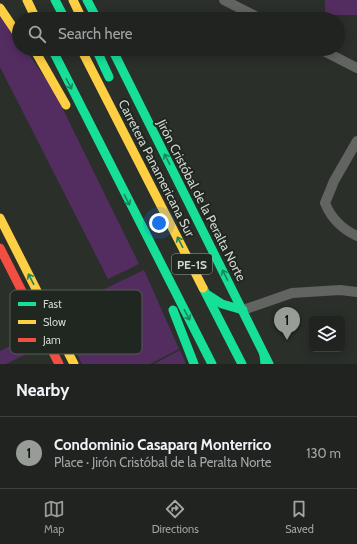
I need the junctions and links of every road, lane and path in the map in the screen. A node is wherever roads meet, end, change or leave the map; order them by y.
1 (3, 0) edge
2 (27, 0) edge
3 (56, 0) edge
4 (72, 0) edge
5 (87, 0) edge
6 (224, 0) edge
7 (0, 8) edge
8 (33, 12) edge
9 (62, 12) edge
10 (78, 12) edge
11 (93, 12) edge
12 (248, 12) edge
13 (12, 14) edge
14 (12, 26) edge
15 (33, 56) edge
16 (38, 56) edge
17 (56, 56) edge
18 (85, 56) edge
19 (99, 56) edge
20 (116, 56) edge
21 (334, 56) edge
22 (357, 68) edge
23 (112, 83) dead end
24 (78, 122) dead end
25 (137, 138) dead end
26 (357, 141) edge
27 (141, 165) junction
28 (113, 171) junction
29 (0, 218) edge
30 (141, 226) junction
31 (357, 236) edge
32 (0, 248) edge
33 (21, 290) edge
34 (37, 290) edge
35 (357, 292) edge
36 (208, 294) junction
37 (243, 310) junction
38 (69, 354) edge
39 (54, 355) edge
40 (265, 359) edge
41 (59, 364) edge
42 (74, 364) edge
43 (194, 364) edge
44 (212, 364) edge
45 (242, 364) edge
46 (269, 364) edge

1 - 13 main road
2 - 8 main road
3 - 9 main road
4 - 10 main road
5 - 11 main road
6 - 12 street
7 - 14 main road
15 - 16 main road
17 -> 28 main road, PE-1S
18 - 27 main road, Carretera Panamericana Sur / PE-1S
19 - 23 main road
37 -> 20 main road, Jirón Cristóbal de la Peralta Norte
21 - 22 street
24 - 28 main road
25 - 27 main road
26 - 31 street
36 -> 27 main road, Carretera Panamericana Sur / PE-1S
28 -> 30 main road, PE-1S
34 -> 29 main road
30 - 43 main road
30 -> 44 main road, PE-1S
32 - 33 main road
35 - 37 street
36 - 37 main road
36 - 45 main road, Carretera Panamericana Sur / PE-1S
37 - 40 main road, Jirón Cristóbal de la Peralta Norte
38 - 42 main road
39 - 41 main road
40 - 46 main road, Jirón Cristóbal de la Peralta Norte

